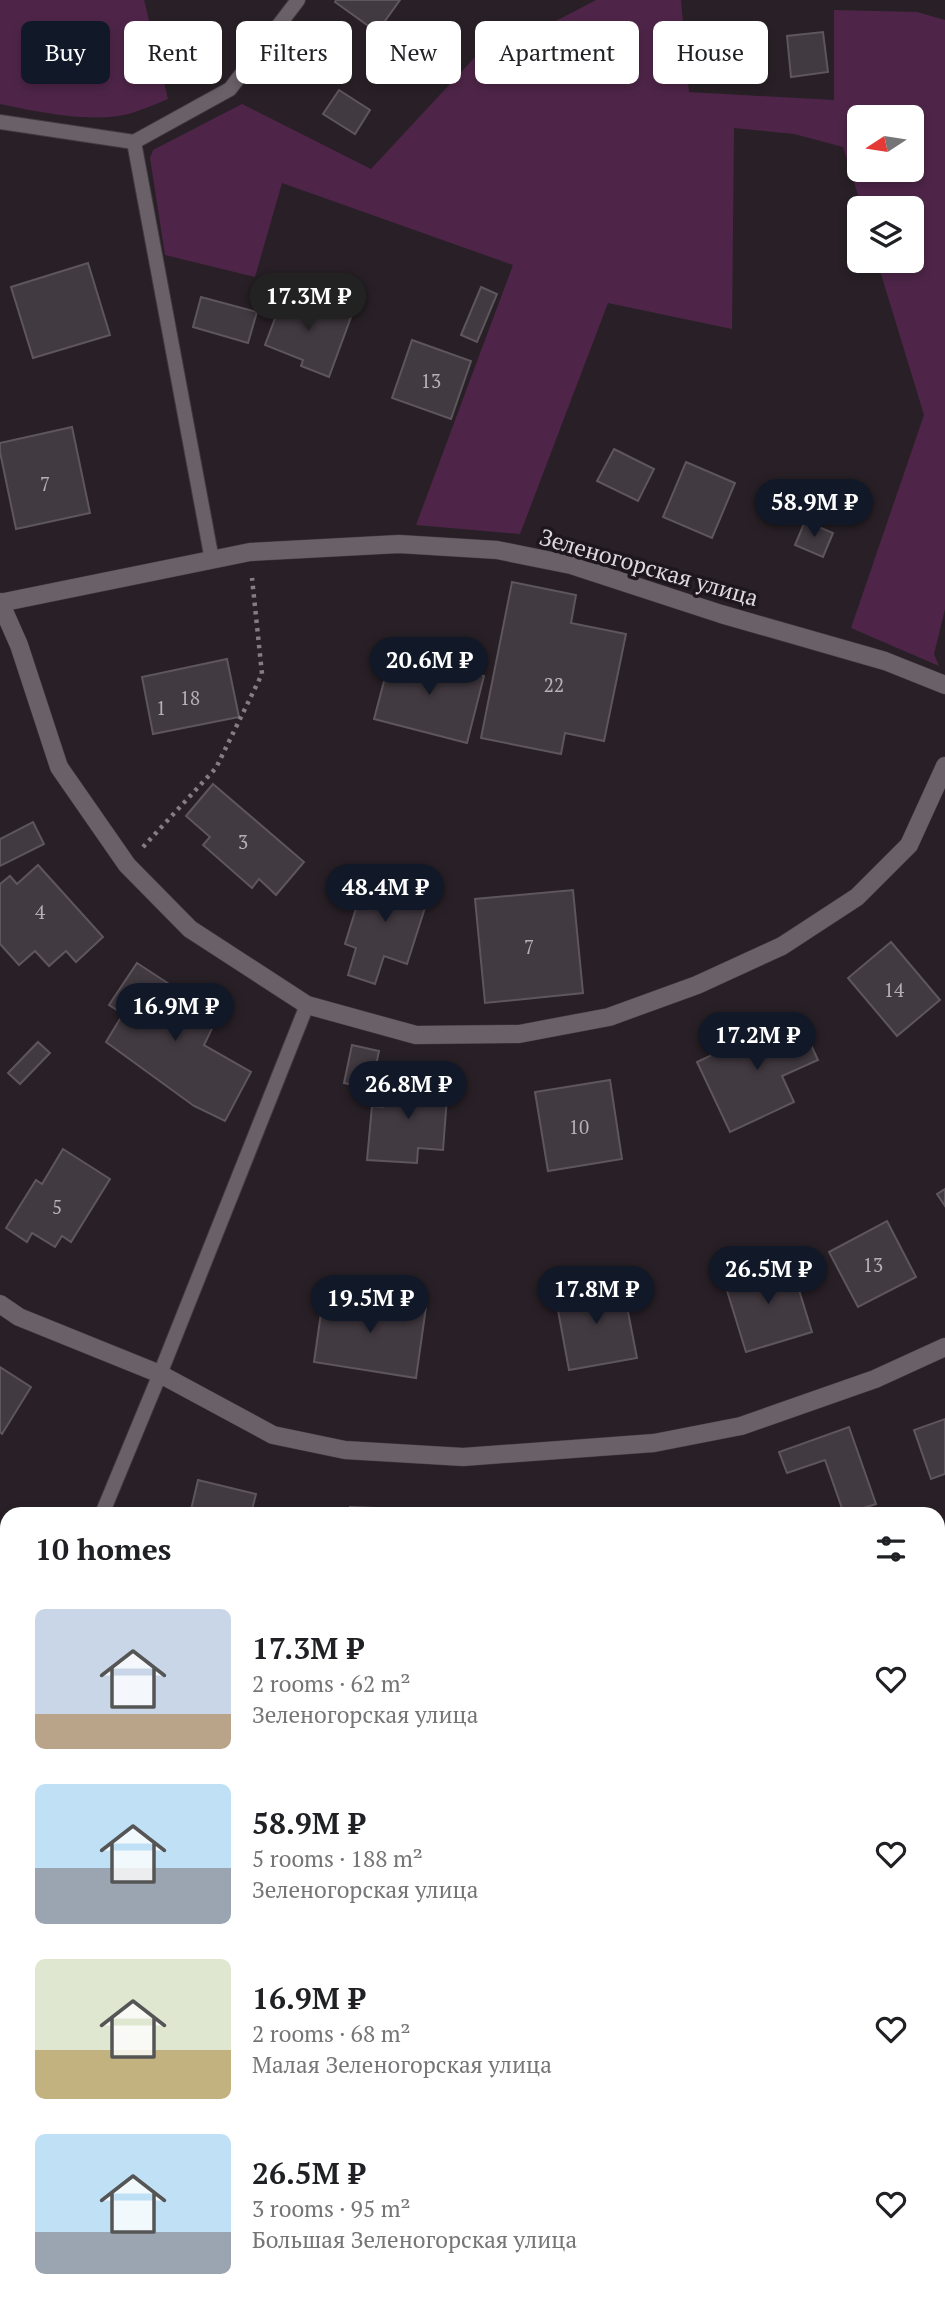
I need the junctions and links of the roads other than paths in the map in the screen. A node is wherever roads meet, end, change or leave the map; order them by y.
1 (298, 0) edge
2 (0, 122) edge
3 (134, 142) junction
4 (212, 560) junction
5 (0, 603) edge
6 (945, 685) edge
7 (945, 766) edge
8 (307, 1005) junction
9 (0, 1304) edge
10 (945, 1347) edge
11 (160, 1374) junction
12 (105, 1507) edge

1 - 3 lane
2 - 3 lane
3 - 4 lane
4 - 5 street, Зеленогорская улица
4 - 6 street, Зеленогорская улица
5 - 8 street
7 - 8 street
8 - 11 lane
9 - 11 street
10 - 11 street
11 - 12 lane

